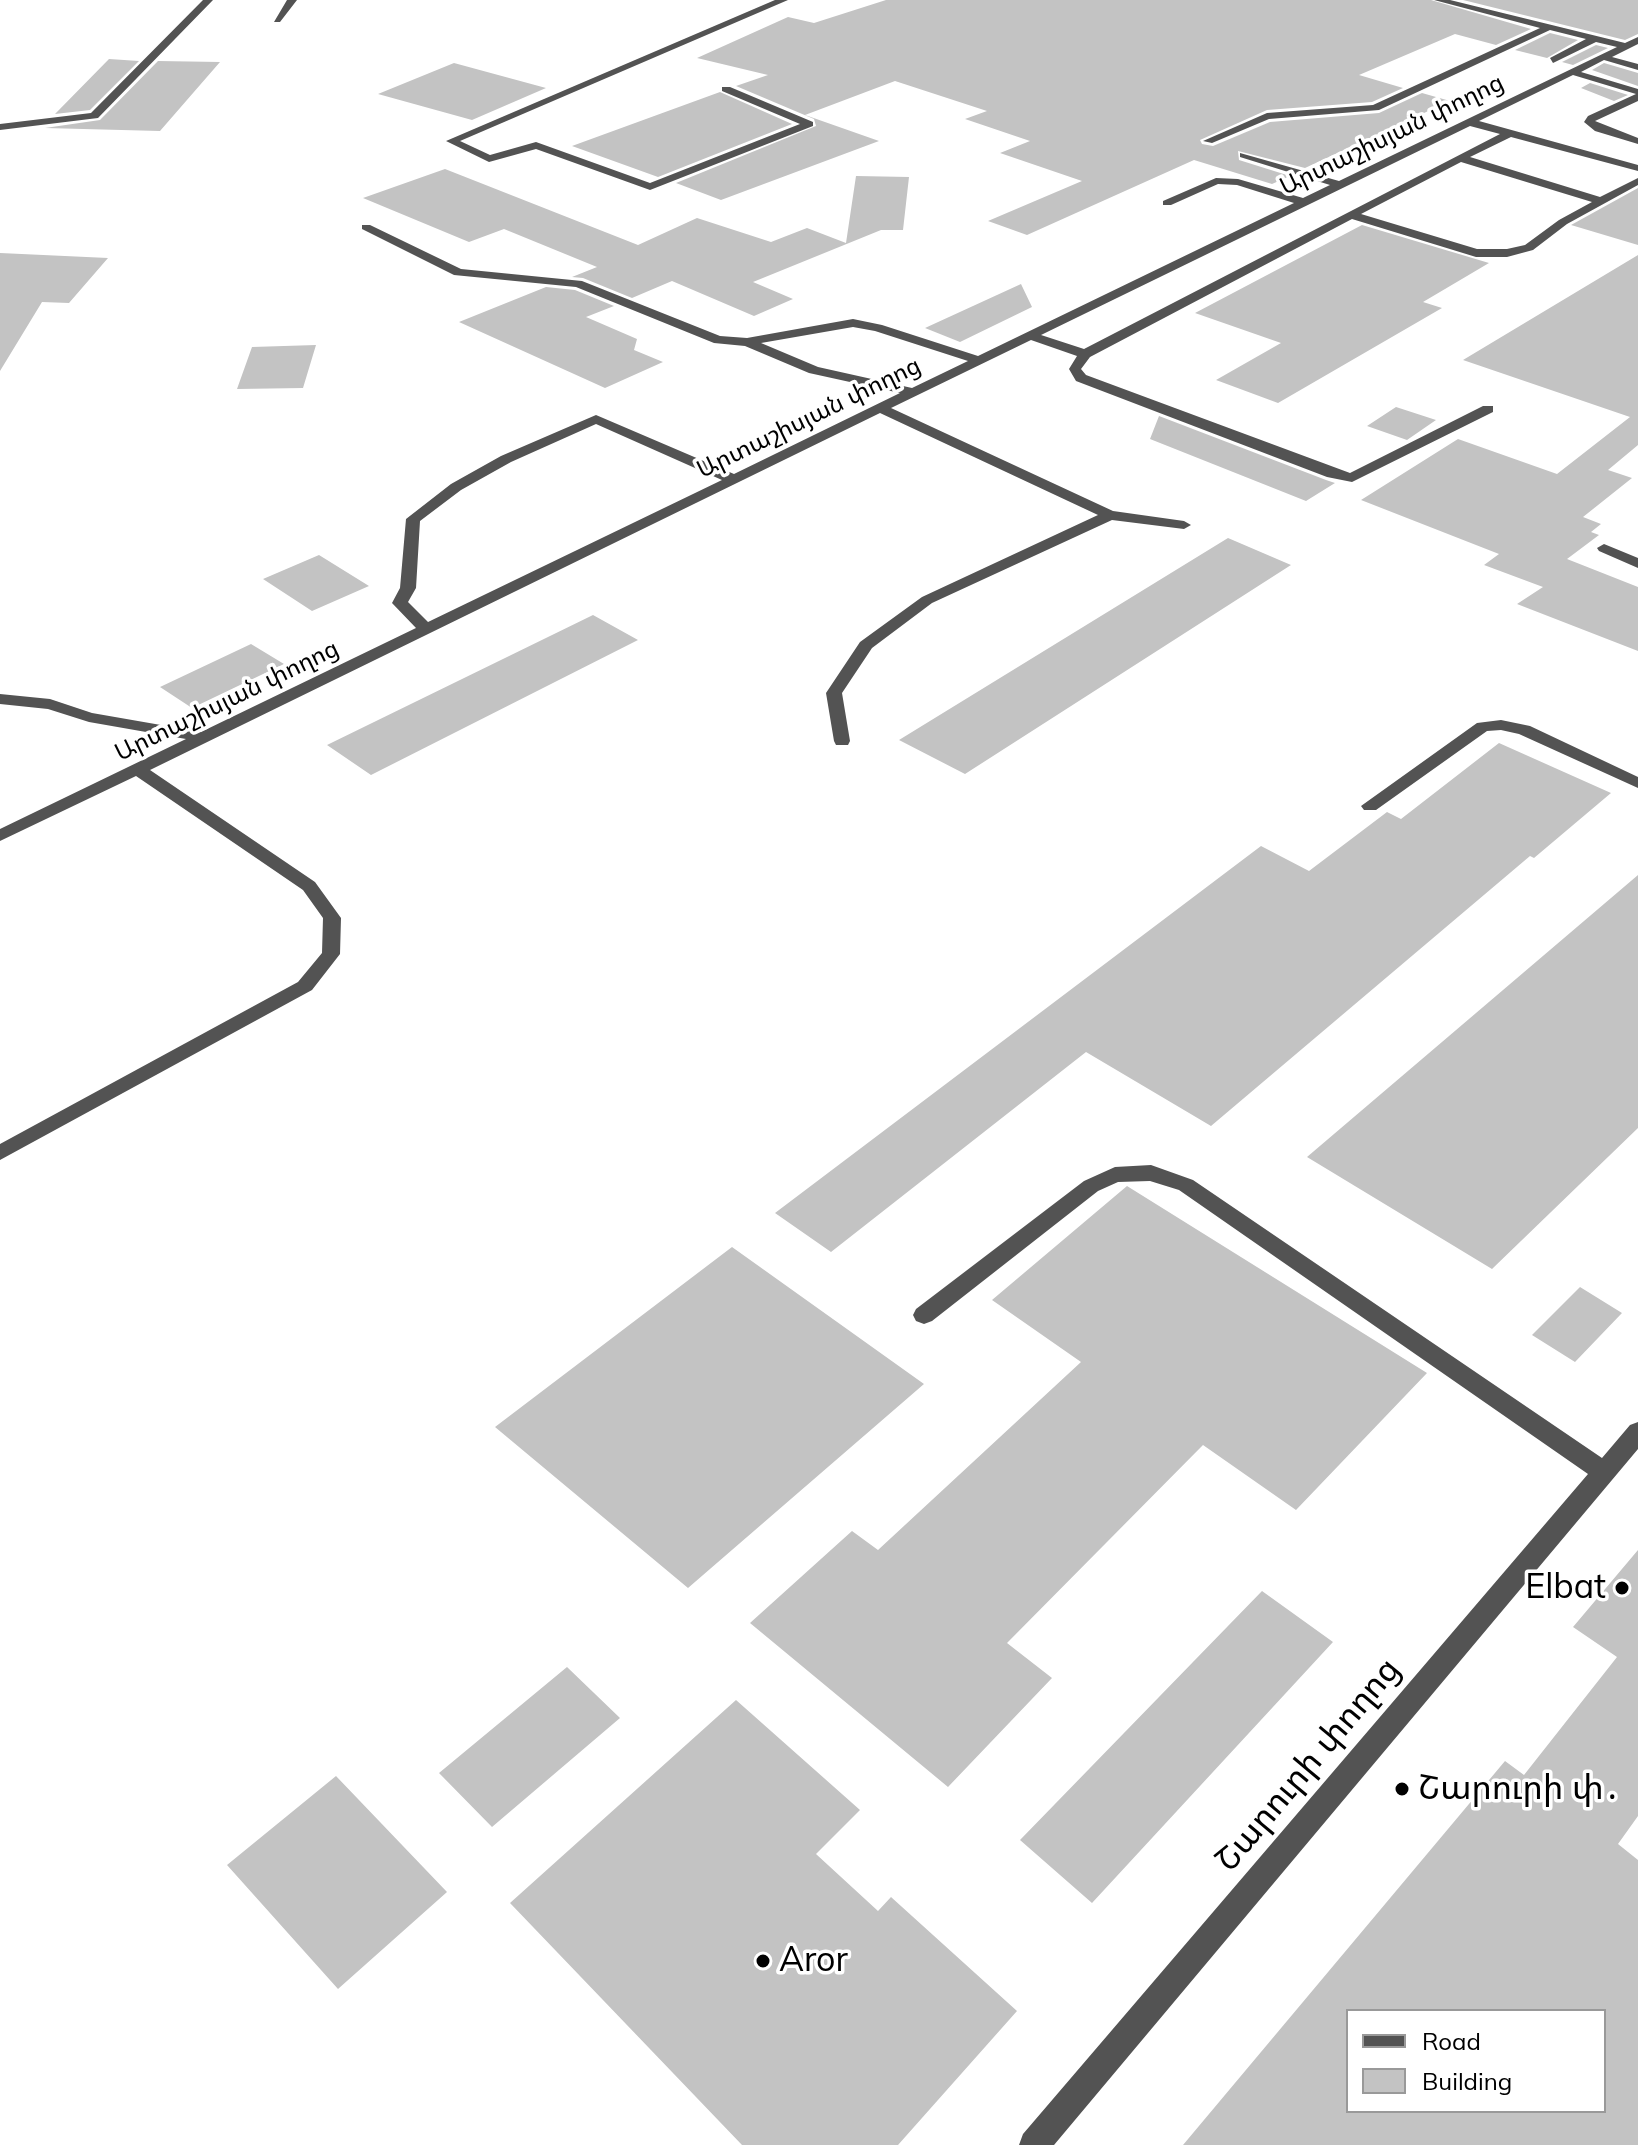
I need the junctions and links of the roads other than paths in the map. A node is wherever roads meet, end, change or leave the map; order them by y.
1 (208, 0) edge
2 (292, 0) edge
3 (783, 0) edge
4 (1439, 0) edge
5 (277, 20) dead end
6 (1549, 27) junction
7 (1596, 38) junction
8 (1632, 43) edge
9 (1602, 57) junction
10 (1553, 60) dead end
11 (1638, 67) edge
12 (1572, 72) junction
13 (726, 89) dead end
14 (1638, 94) edge
15 (1469, 122) junction
16 (0, 127) edge
17 (1510, 133) junction
18 (1208, 141) dead end
19 (1638, 141) edge
20 (1244, 155) dead end
21 (1460, 158) junction
22 (1638, 168) edge
23 (1638, 181) edge
24 (1340, 185) junction
25 (1601, 201) junction
26 (1304, 202) junction
27 (1167, 203) dead end
28 (1351, 215) junction
29 (366, 227) dead end
30 (1030, 335) junction
31 (747, 342) junction
32 (1085, 354) junction
33 (978, 360) junction
34 (912, 392) junction
35 (879, 408) junction
36 (1488, 409) dead end
37 (733, 479) junction
38 (1110, 515) junction
39 (1184, 525) dead end
40 (1604, 548) dead end
41 (1638, 564) edge
42 (426, 629) junction
43 (0, 699) edge
44 (202, 737) junction
45 (842, 741) dead end
46 (137, 769) junction
47 (1638, 783) edge
48 (1370, 806) dead end
49 (0, 836) edge
50 (0, 1153) edge
51 (924, 1315) dead end
52 (1638, 1432) edge
53 (1604, 1472) junction
54 (1034, 2145) edge

1 - 16 street
2 - 5 street
3 - 13 street
4 - 6 street
6 - 7 street
6 - 18 street
7 - 8 street
7 - 10 street
8 - 9 street, Արտաշիսյան փողոց
9 - 11 street
9 - 12 street, Արտաշիսյան փողոց
12 - 14 street
12 - 15 street, Արտաշիսյան փողոց
14 - 19 street
15 - 17 street
15 - 24 street, Արտաշիսյան փողոց
17 - 21 street
17 - 22 street
20 - 24 street
21 - 25 street
21 - 28 street
23 - 25 street
24 - 26 street, Արտաշիսյան փողոց
25 - 28 street
26 - 27 street
26 - 30 street, Արտաշիսյան փողոց
28 - 32 street
29 - 31 street
30 - 32 street
30 - 33 street, Արտաշիսյան փողոց
31 - 33 street
31 - 34 street
32 - 36 street
33 - 34 street, Արտաշիսյան փողոց
34 - 35 street, Արտաշիսյան փողոց
35 - 37 street, Արտաշիսյան փողոց
35 - 38 street
37 - 42 street, Արտաշիսյան փողոց
37 - 42 street
38 - 39 street
38 - 45 street
40 - 41 street
42 - 44 street, Արտաշիսյան փողոց
43 - 44 street
44 - 46 street, Արտաշիսյան փողոց
46 - 49 street, Արտաշիսյան փողոց
46 - 50 street
47 - 48 street
51 - 53 street
52 - 53 street, Շարուրի փողոց
53 - 54 street, Շարուրի փողոց

